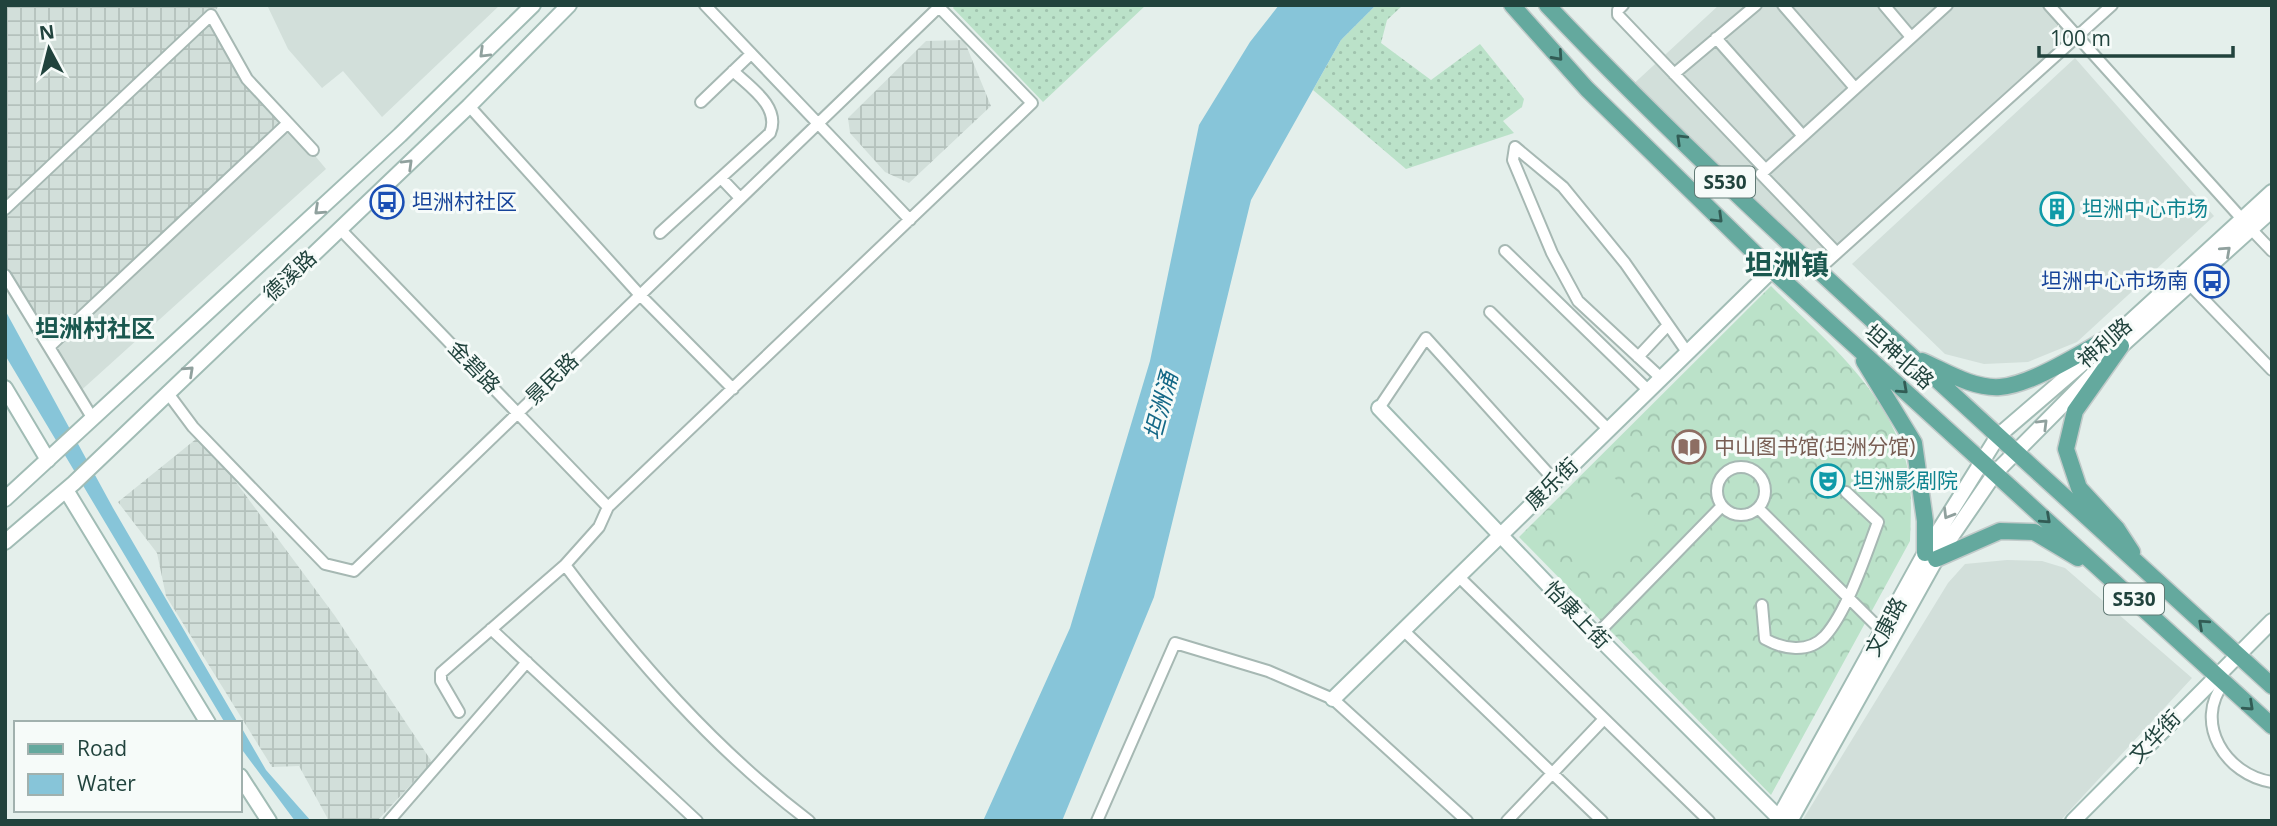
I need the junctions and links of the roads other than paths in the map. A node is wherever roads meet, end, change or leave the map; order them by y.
1 (533, 5) edge
2 (569, 5) edge
3 (705, 5) edge
4 (1512, 5) edge
5 (1547, 5) edge
6 (1623, 5) edge
7 (1756, 5) edge
8 (1783, 5) edge
9 (1884, 5) edge
10 (1947, 5) edge
11 (2049, 5) edge
12 (2112, 5) edge
13 (939, 6) edge
14 (1911, 37) junction
15 (2078, 37) junction
16 (1716, 38) junction
17 (751, 54) junction
18 (733, 71) junction
19 (1674, 74) junction
20 (1855, 88) junction
21 (701, 102) dead end
22 (469, 106) junction
23 (288, 123) junction
24 (818, 124) junction
25 (1804, 136) junction
26 (313, 150) dead end
27 (1765, 169) junction
28 (721, 178) junction
29 (2272, 192) edge
30 (740, 198) junction
31 (5, 209) edge
32 (2272, 210) edge
33 (910, 220) junction
34 (2246, 224) junction
35 (340, 229) junction
36 (660, 233) dead end
37 (1505, 251) dead end
38 (2272, 251) edge
39 (1837, 253) junction
40 (1772, 270) junction
41 (1818, 270) junction
42 (5, 275) edge
43 (2189, 285) junction
44 (639, 294) junction
45 (1490, 312) dead end
46 (1668, 325) junction
47 (2120, 339) junction
48 (1851, 342) junction
49 (49, 347) junction
50 (1688, 352) junction
51 (1908, 355) junction
52 (1638, 357) junction
53 (2272, 370) edge
54 (1661, 378) junction
55 (5, 388) edge
56 (733, 389) junction
57 (1648, 390) junction
58 (167, 392) junction
59 (1379, 408) joint
60 (517, 412) junction
61 (89, 422) junction
62 (1608, 429) junction
63 (1998, 436) junction
64 (2013, 453) junction
65 (51, 457) junction
66 (1981, 460) junction
67 (1995, 472) junction
68 (1555, 481) junction
69 (70, 487) junction
70 (1846, 492) dead end
71 (5, 499) edge
72 (608, 507) junction
73 (1720, 508) junction
74 (1759, 509) junction
75 (1500, 534) junction
76 (5, 542) edge
77 (1931, 556) junction
78 (565, 565) junction
79 (2145, 572) junction
80 (2107, 575) junction
81 (1458, 576) junction
82 (1848, 597) junction
83 (1762, 605) dead end
84 (2272, 621) edge
85 (491, 629) junction
86 (1403, 630) junction
87 (1884, 633) junction
88 (1596, 635) junction
89 (2236, 654) junction
90 (527, 662) junction
91 (2220, 679) junction
92 (2272, 686) edge
93 (1333, 699) junction
94 (459, 712) dead end
95 (1604, 719) junction
96 (207, 721) edge
97 (2272, 726) edge
98 (1552, 773) junction
99 (242, 779) edge
100 (2272, 782) edge
101 (1782, 820) edge
102 (269, 821) edge
103 (389, 821) edge
104 (697, 821) edge
105 (809, 821) edge
106 (1097, 821) edge
107 (1466, 821) edge
108 (1507, 821) edge
109 (1602, 821) edge
110 (1709, 821) edge
111 (2073, 821) edge

1 -> 61 street, 德溪路
2 - 22 street, 德溪路
3 - 17 street
4 -> 40 main road, 坦神北路 / S530
41 -> 5 main road, 坦神北路 / S530
6 - 19 street
7 - 16 street
8 - 20 street
9 - 14 street
10 - 14 street
11 - 15 street
12 - 15 street
13 - 24 street, 景民路
13 - 33 street
14 - 20 street
15 - 34 street
15 - 39 street
16 - 19 street
16 - 25 street
17 - 18 street
17 - 24 street
18 - 21 street
18 - 28 street
19 - 27 street
20 - 25 street
35 -> 22 street, 德溪路
22 - 44 street
23 - 26 street
23 - 31 street
23 - 49 street
24 - 30 street, 景民路
24 - 33 street
25 - 27 street
27 - 39 street
28 - 30 street
28 - 36 street
29 - 34 street, 神利路
30 - 44 street, 景民路
32 - 34 street
33 - 56 street
34 - 38 street
43 -> 34 street
34 - 47 street, 神利路
58 -> 35 street, 德溪路
35 - 60 street, 金碧路
37 - 57 street
39 - 41 street
40 - 48 main road, 坦神北路 / S530
40 - 50 street, 康乐街
41 - 51 main road, 坦神北路 / S530
42 - 49 street
43 - 47 street
43 - 53 street
44 - 56 street
44 - 60 street, 景民路
45 - 62 street
46 - 50 street
46 - 52 street
46 - 52 street
47 - 51 main road
47 - 63 street, 神利路
64 -> 47 street
47 - 79 main road
48 -> 66 main road, 坦神北路 / S530
48 - 77 main road
49 - 61 street
50 - 54 street, 康乐街
51 - 63 main road, 坦神北路 / S530
52 - 54 street
54 - 57 street, 康乐街
55 - 65 street
56 - 72 street
57 - 62 street, 康乐街
58 - 60 street, 景民路
58 - 69 street, 德溪路
59 - 68 street
59 - 75 street, 怡康上街
60 - 72 street, 金碧路
61 - 65 street, 德溪路
62 - 68 street, 康乐街
63 - 64 main road, 坦神北路 / S530
63 - 66 street, 文康路
64 - 67 street
64 - 79 main road, 坦神北路 / S530
65 - 71 street, 德溪路
66 - 67 main road, 坦神北路 / S530
66 -> 77 street, 文康路
67 - 77 street
67 -> 80 main road, 坦神北路 / S530
68 - 75 street, 康乐街
69 - 76 street, 德溪路
69 - 96 street
70 - 82 street
72 - 78 street
73 - 74 street
73 - 74 street
73 - 88 street
74 - 82 street
75 - 81 street, 康乐街
75 - 88 street, 怡康上街
77 - 80 main road
77 - 87 street, 文康路
77 - 101 street
78 - 85 street
78 - 105 street
89 -> 79 main road, 坦神北路 / S530
80 - 91 main road, 坦神北路 / S530
81 - 86 street, 康乐街
81 - 95 street
82 - 83 street
82 - 87 street
84 - 89 street, 文华街
85 - 90 street
85 - 94 street
86 - 93 street, 康乐街
86 - 98 street
87 - 101 street, 文康路
88 - 101 street, 怡康上街
89 - 91 street, 文华街
89 - 92 main road, 坦神北路 / S530
90 - 103 street
90 - 104 street
91 -> 97 main road, 坦神北路 / S530
91 - 100 street
91 - 111 street, 文华街
93 - 106 street
93 - 107 street
95 - 98 street
95 - 110 street
98 - 108 street
98 - 109 street
99 - 102 street

